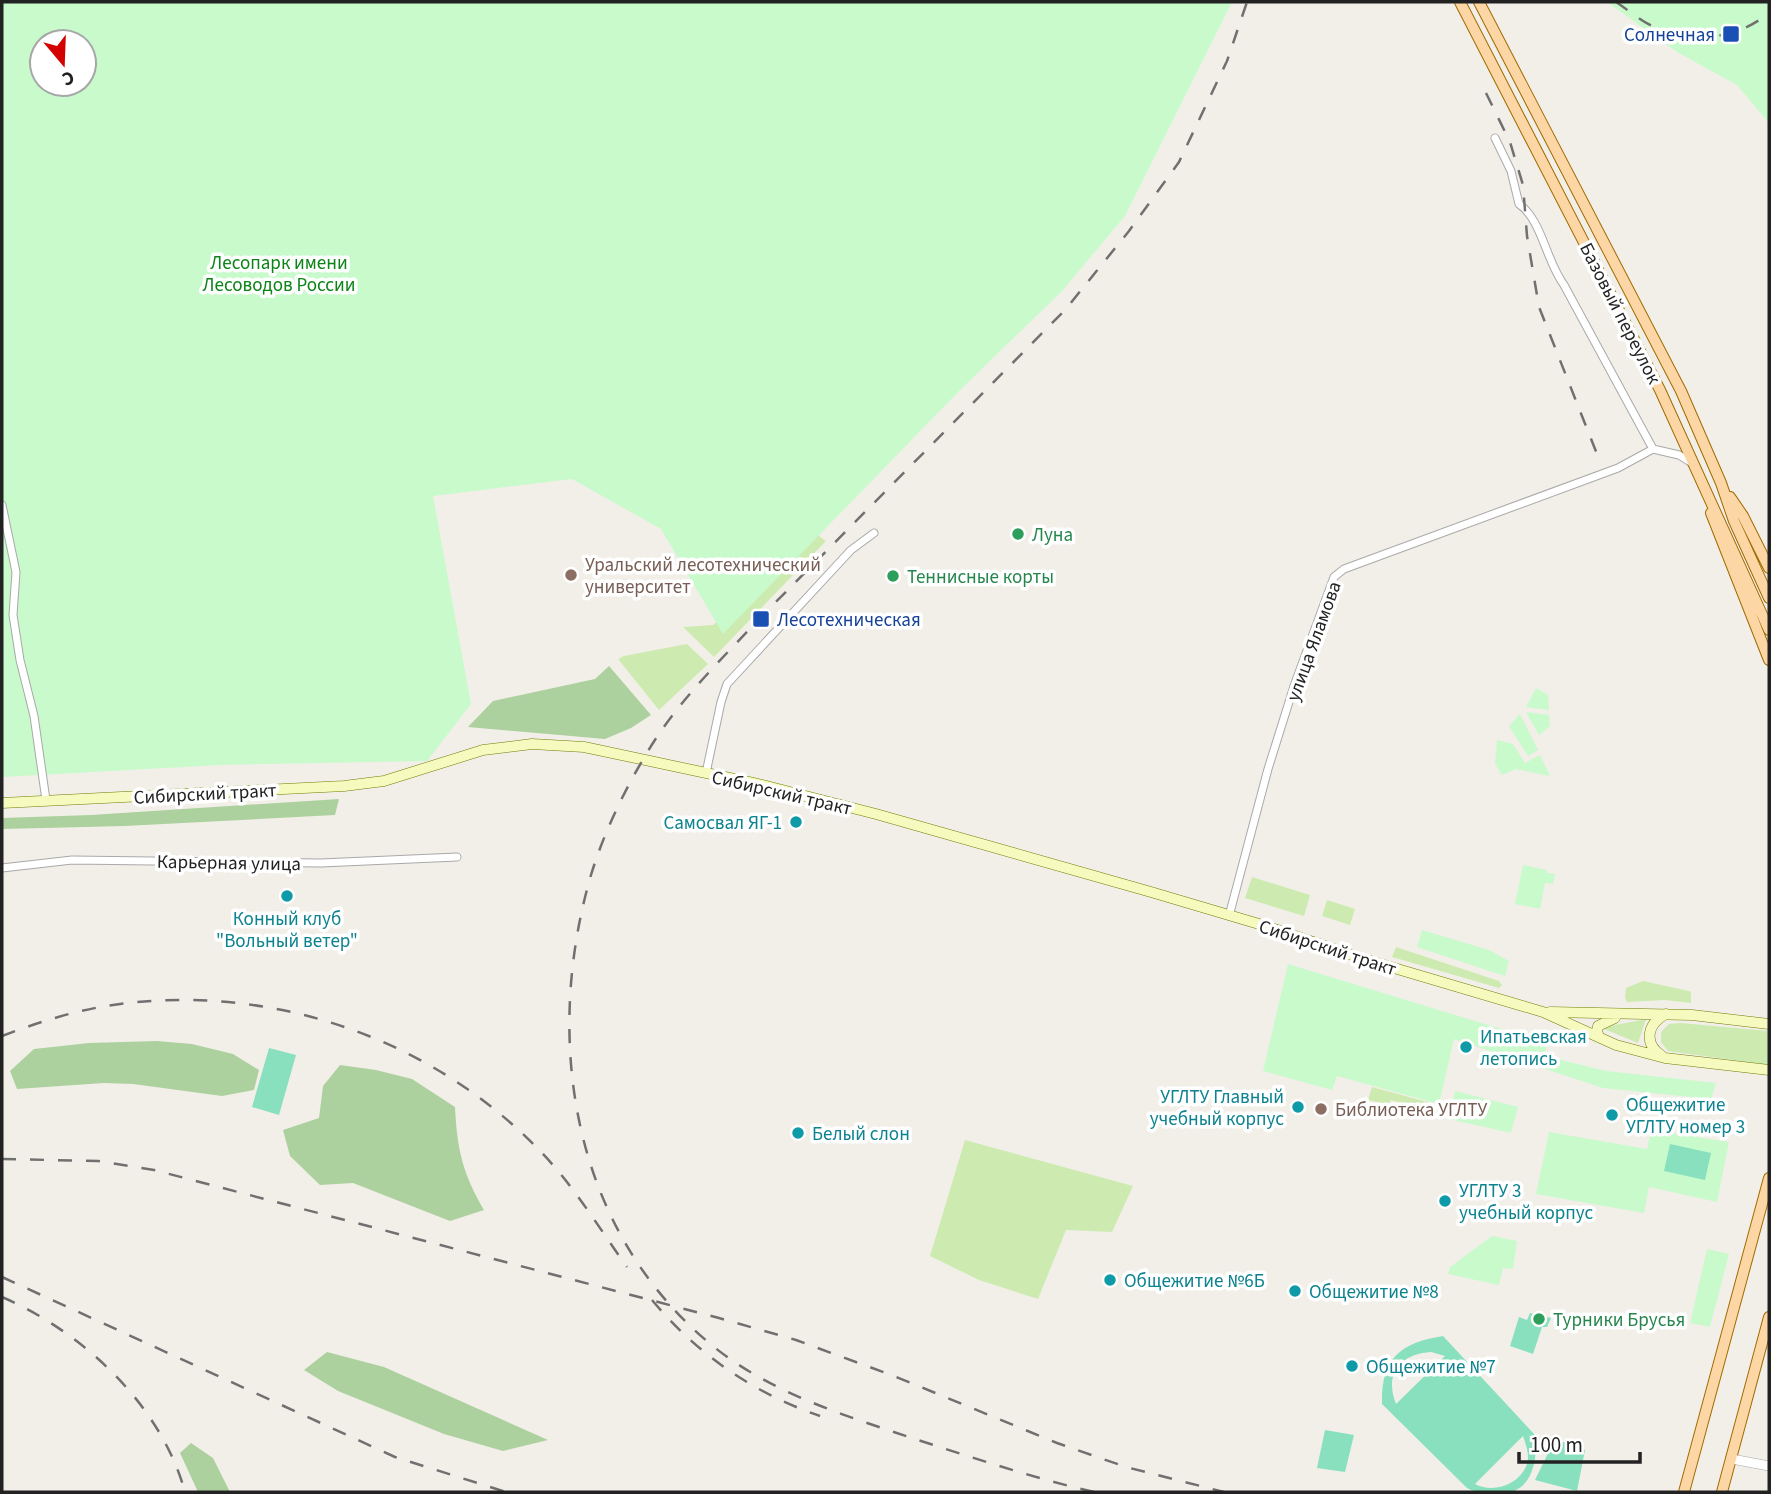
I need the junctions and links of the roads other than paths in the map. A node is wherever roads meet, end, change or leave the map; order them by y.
1 (1460, 2) edge
2 (1479, 2) edge
3 (1495, 138) dead end
4 (1662, 352) junction
5 (1645, 360) junction
6 (1653, 449) junction
7 (1692, 463) junction
8 (1721, 483) junction
9 (1706, 494) junction
10 (2, 505) edge
11 (874, 533) dead end
12 (1769, 568) edge
13 (1769, 598) edge
14 (1769, 630) edge
15 (1769, 660) edge
16 (706, 774) junction
17 (46, 800) junction
18 (2, 803) edge
19 (457, 857) dead end
20 (2, 869) edge
21 (1228, 916) junction
22 (1543, 1012) junction
23 (1667, 1013) junction
24 (1625, 1014) junction
25 (1769, 1024) edge
26 (1599, 1037) junction
27 (1665, 1058) junction
28 (1769, 1070) edge
29 (1769, 1178) edge
30 (1769, 1317) edge
31 (1732, 1459) dead end
32 (1769, 1466) edge
33 (1684, 1492) edge
34 (1722, 1492) edge

1 - 5 main road, Базовый переулок
2 - 4 main road, Базовый переулок
3 - 6 street
4 - 5 main road
4 - 8 main road, Базовый переулок
5 - 7 main road, Базовый переулок
6 - 7 street
6 - 21 street, улица Яламова
7 - 9 main road, Базовый переулок
8 - 12 main road
8 - 13 main road, Базовый переулок
9 - 14 main road, Базовый переулок
9 - 15 main road
10 - 17 street
11 - 16 street
16 - 17 main road, Сибирский тракт
16 - 21 main road, Сибирский тракт
17 - 18 main road, Сибирский тракт
19 - 20 street, Карьерная улица
21 - 22 main road, Сибирский тракт
22 - 24 main road, Сибирский тракт
22 - 26 main road, Сибирский тракт
23 - 24 main road, Сибирский тракт
23 - 25 main road, Сибирский тракт
23 - 27 main road
24 - 26 main road
26 - 27 main road, Сибирский тракт
27 - 28 main road, Сибирский тракт
29 - 33 main road
30 - 34 main road
31 - 32 street

